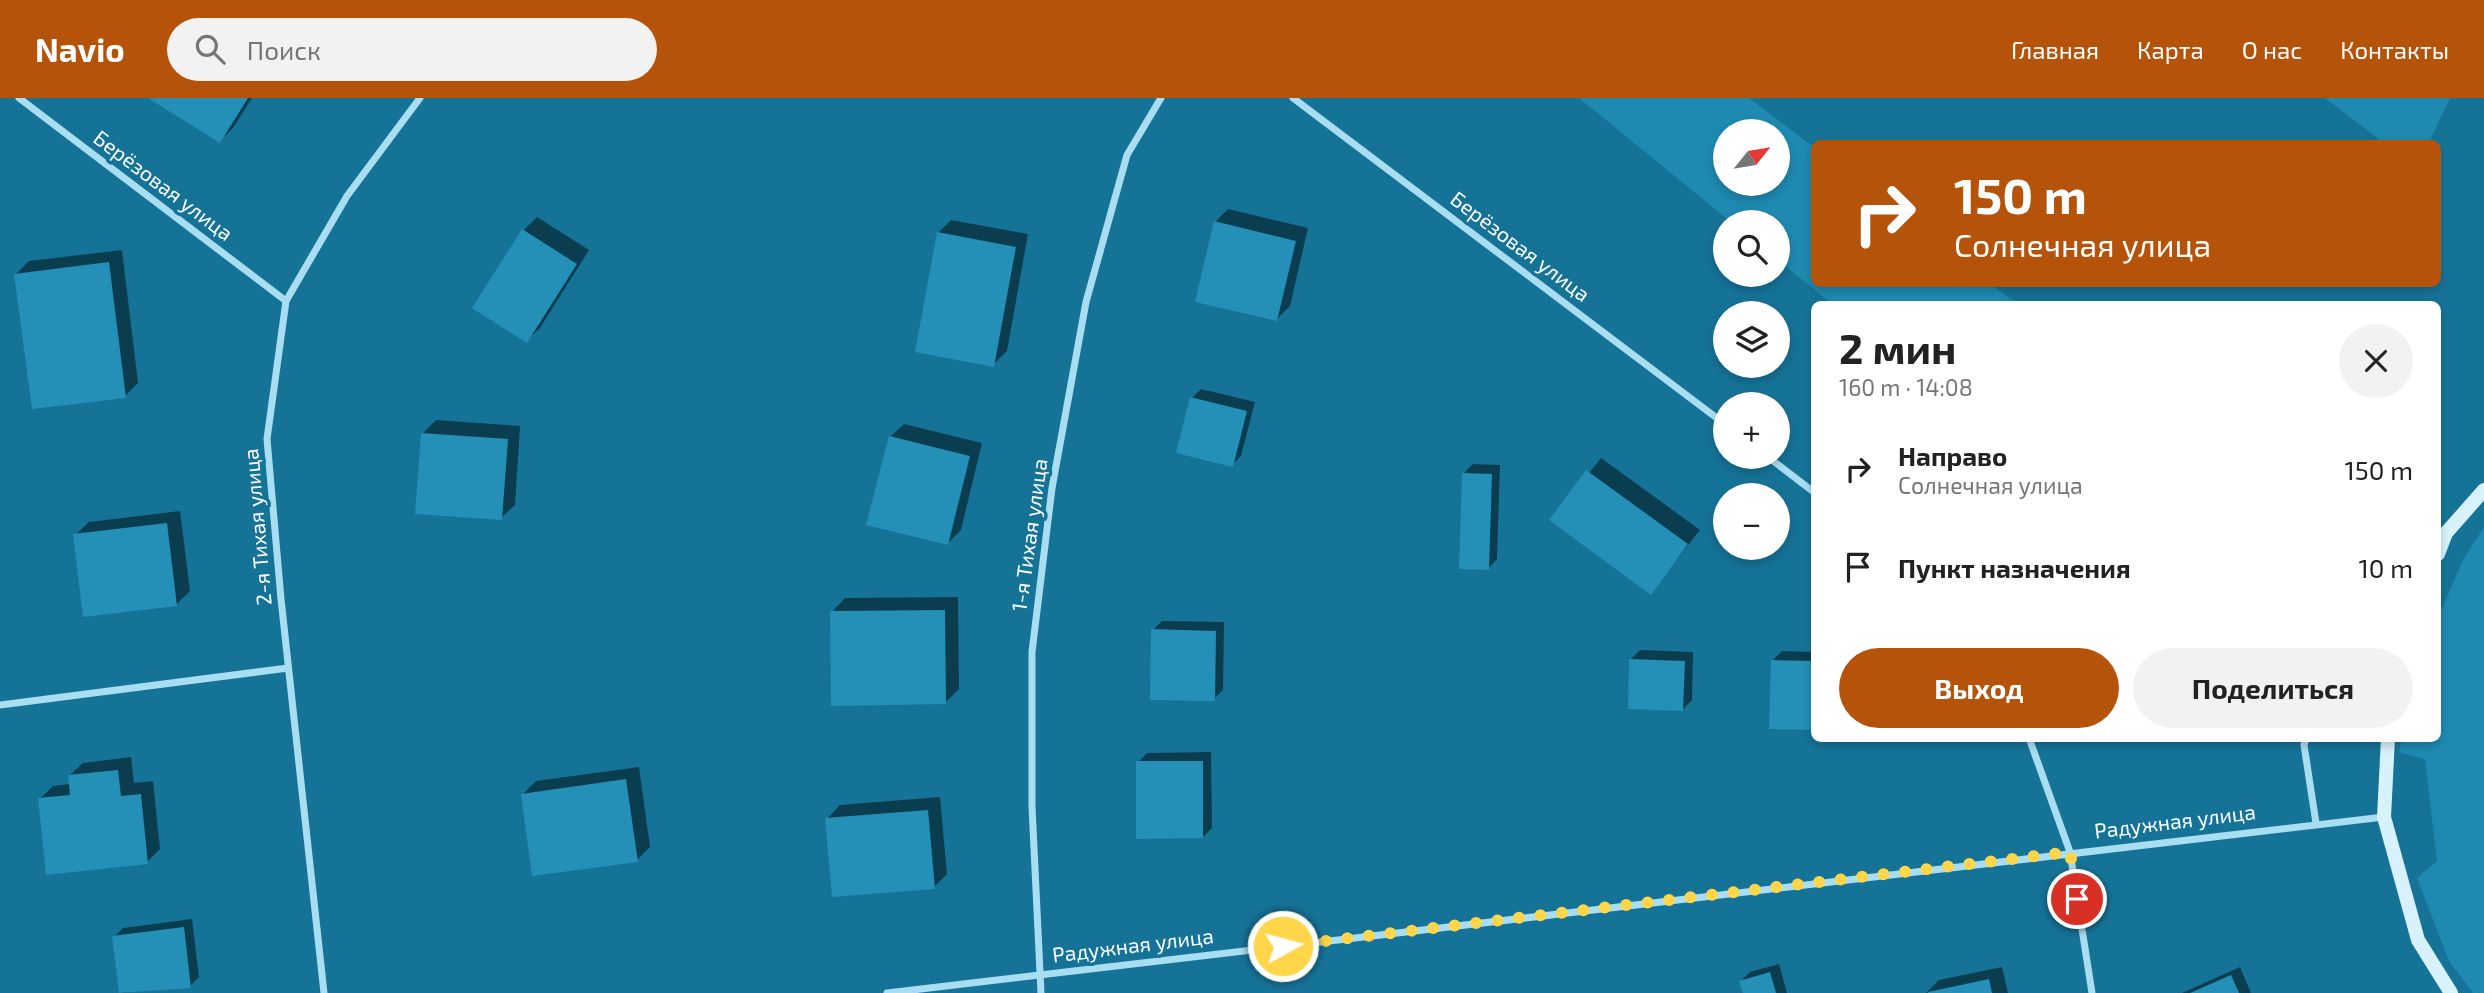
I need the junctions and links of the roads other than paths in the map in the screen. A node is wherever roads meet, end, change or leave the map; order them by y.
1 (19, 98) edge
2 (421, 98) edge
3 (1161, 98) edge
4 (1293, 98) edge
5 (286, 301) junction
6 (1713, 415) edge
7 (1784, 469) edge
8 (1811, 490) edge
9 (2484, 490) edge
10 (2441, 546) edge
11 (288, 668) junction
12 (0, 705) edge
13 (2030, 742) edge
14 (2305, 742) edge
15 (2388, 742) edge
16 (2384, 817) junction
17 (2316, 823) junction
18 (2070, 852) junction
19 (1038, 975) junction
20 (324, 993) edge
21 (887, 993) edge
22 (1041, 993) edge
23 (2092, 993) edge
24 (2451, 993) edge

1 - 5 street, Берёзовая улица
2 - 5 street, 2-я Тихая улица
3 - 19 street, 1-я Тихая улица
4 - 6 street, Берёзовая улица
5 - 11 street, 2-я Тихая улица
7 - 8 street
9 - 10 street
11 - 12 street
11 - 20 street, 2-я Тихая улица
13 - 18 street
14 - 17 street
15 - 16 street
16 - 17 street, Радужная улица
16 - 24 street
17 - 18 street, Радужная улица
18 - 19 street, Радужная улица
18 - 23 street
19 - 21 street, Радужная улица
19 - 22 street, 1-я Тихая улица

